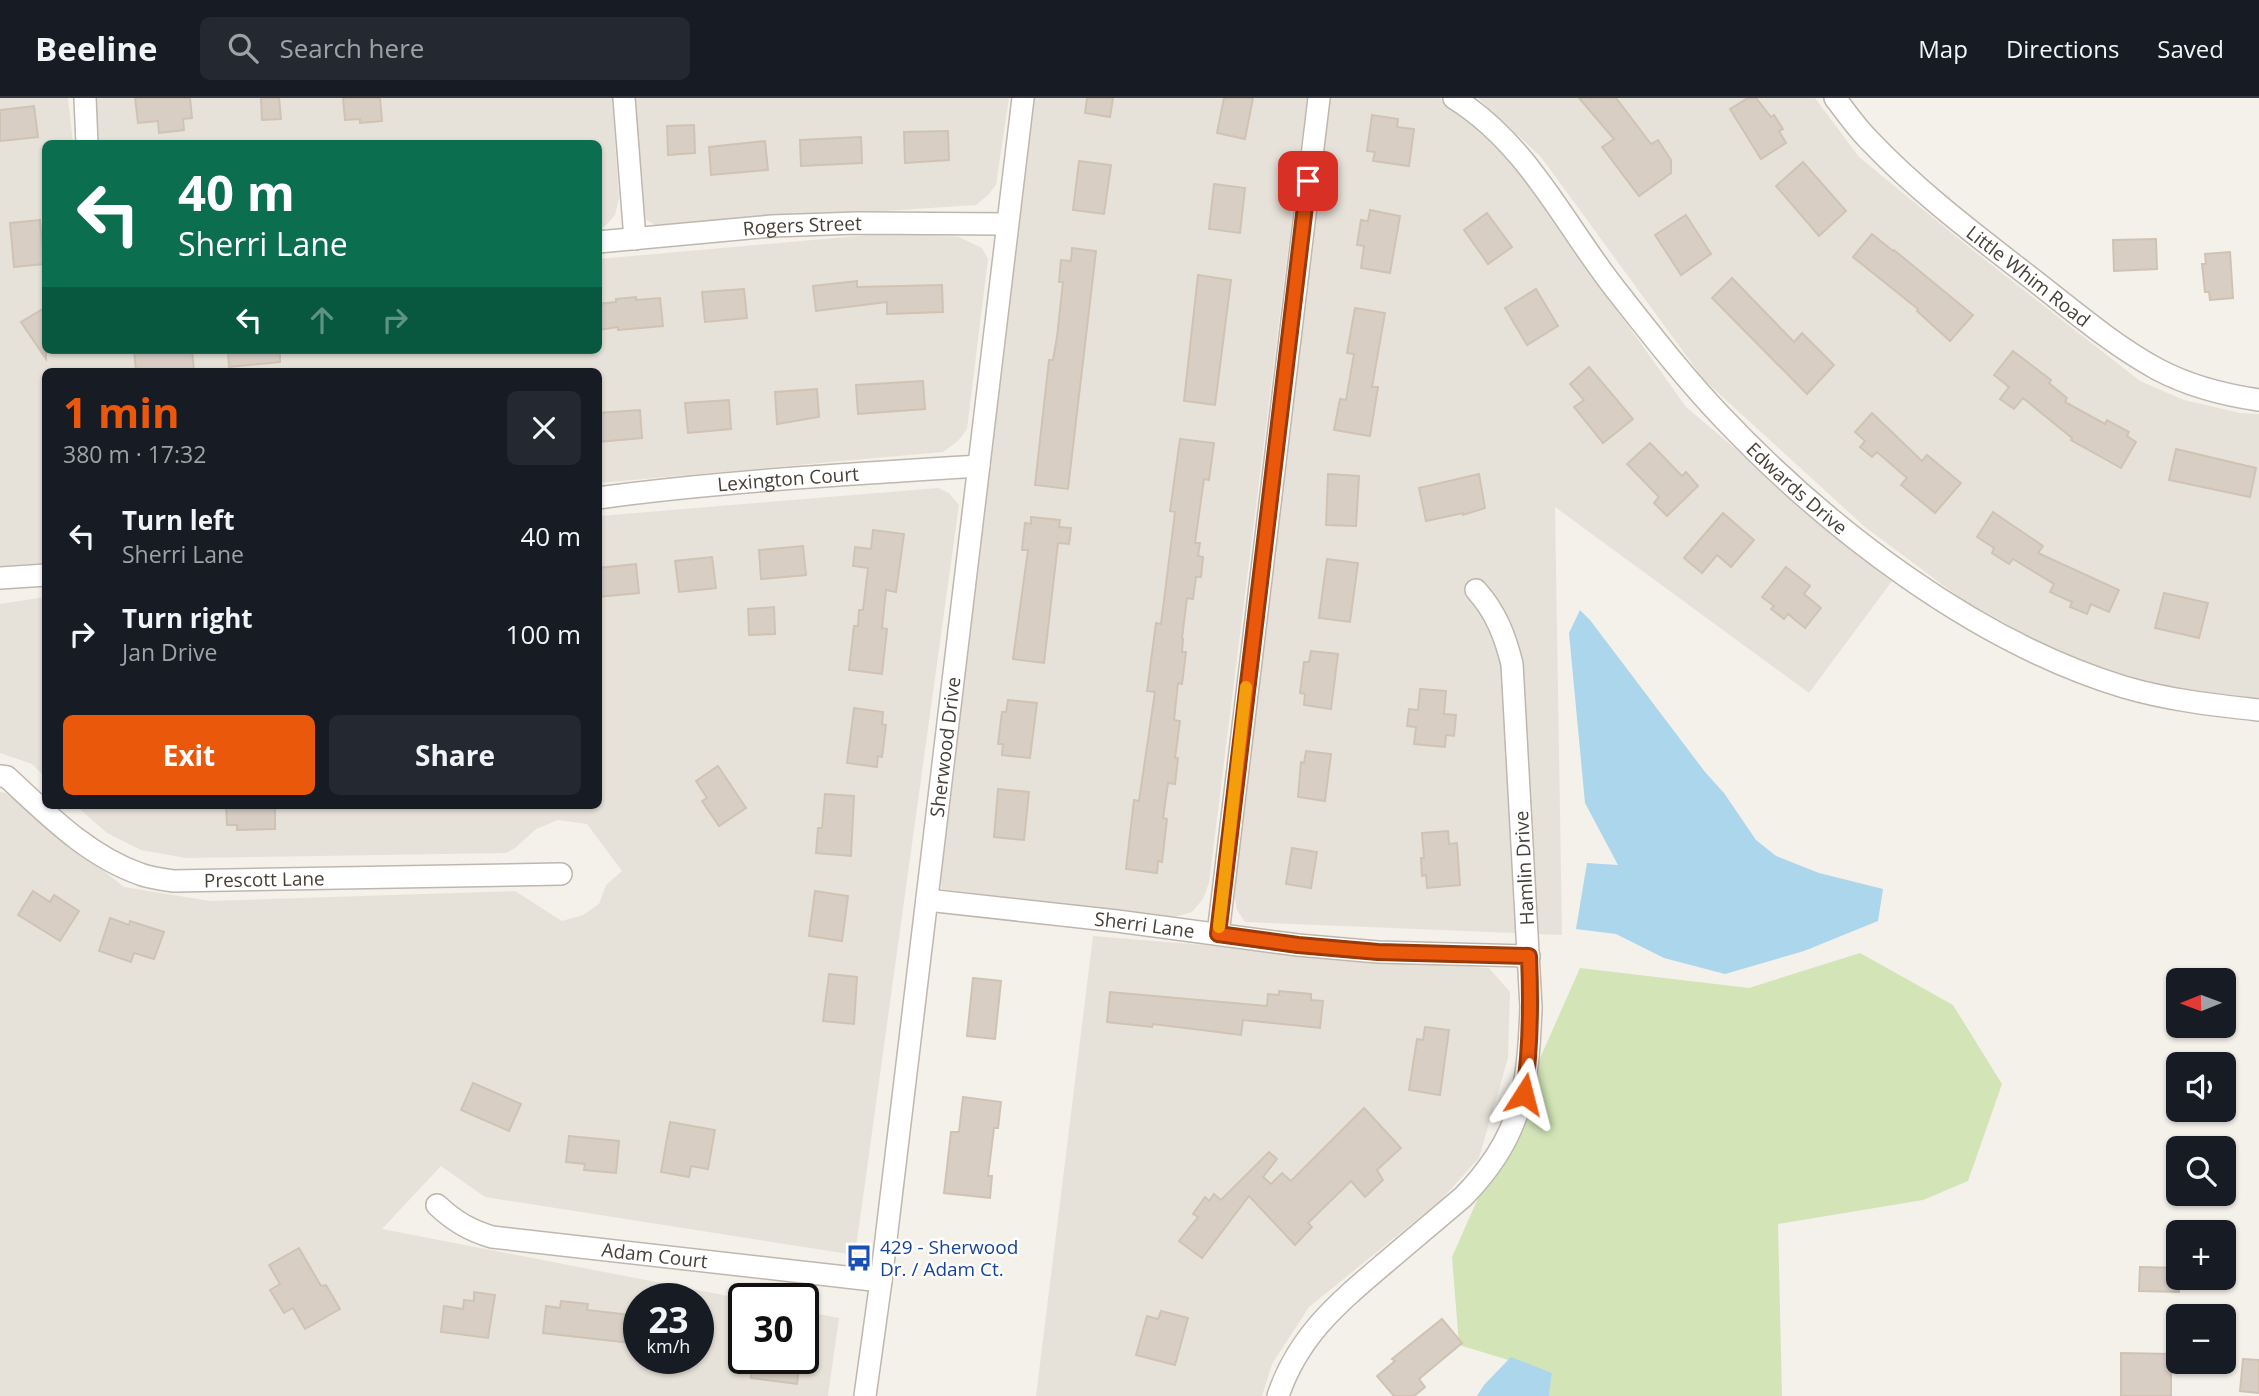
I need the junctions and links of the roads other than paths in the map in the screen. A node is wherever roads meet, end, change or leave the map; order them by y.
1 (85, 98) edge
2 (624, 98) edge
3 (1023, 98) edge
4 (1319, 98) edge
5 (1454, 98) edge
6 (1835, 98) edge
7 (87, 140) edge
8 (1007, 224) junction
9 (635, 239) junction
10 (602, 242) edge
11 (2259, 400) edge
12 (979, 466) junction
13 (602, 498) edge
14 (42, 575) edge
15 (0, 578) edge
16 (1476, 590) dead end
17 (2259, 710) edge
18 (0, 776) edge
19 (561, 874) dead end
20 (927, 900) junction
21 (1218, 934) junction
22 (1529, 956) junction
23 (437, 1205) dead end
24 (881, 1281) junction
25 (865, 1396) edge
26 (1278, 1396) edge

1 - 7 street
2 - 9 street
3 - 8 street, Sherwood Drive
4 - 21 street
5 - 17 street, Edwards Drive
6 - 11 street, Little Whim Road
8 - 9 street, Rogers Street
8 - 12 street, Sherwood Drive
9 - 10 street, Rogers Street
12 - 13 street, Lexington Court
12 - 20 street, Sherwood Drive
14 - 15 street
16 - 22 street, Hamlin Drive
18 - 19 street, Prescott Lane
20 - 21 street, Sherri Lane
20 - 24 street, Sherwood Drive
21 - 22 street, Sherri Lane
22 - 26 street, Hamlin Drive
23 - 24 street, Adam Court
24 - 25 street, Sherwood Drive

